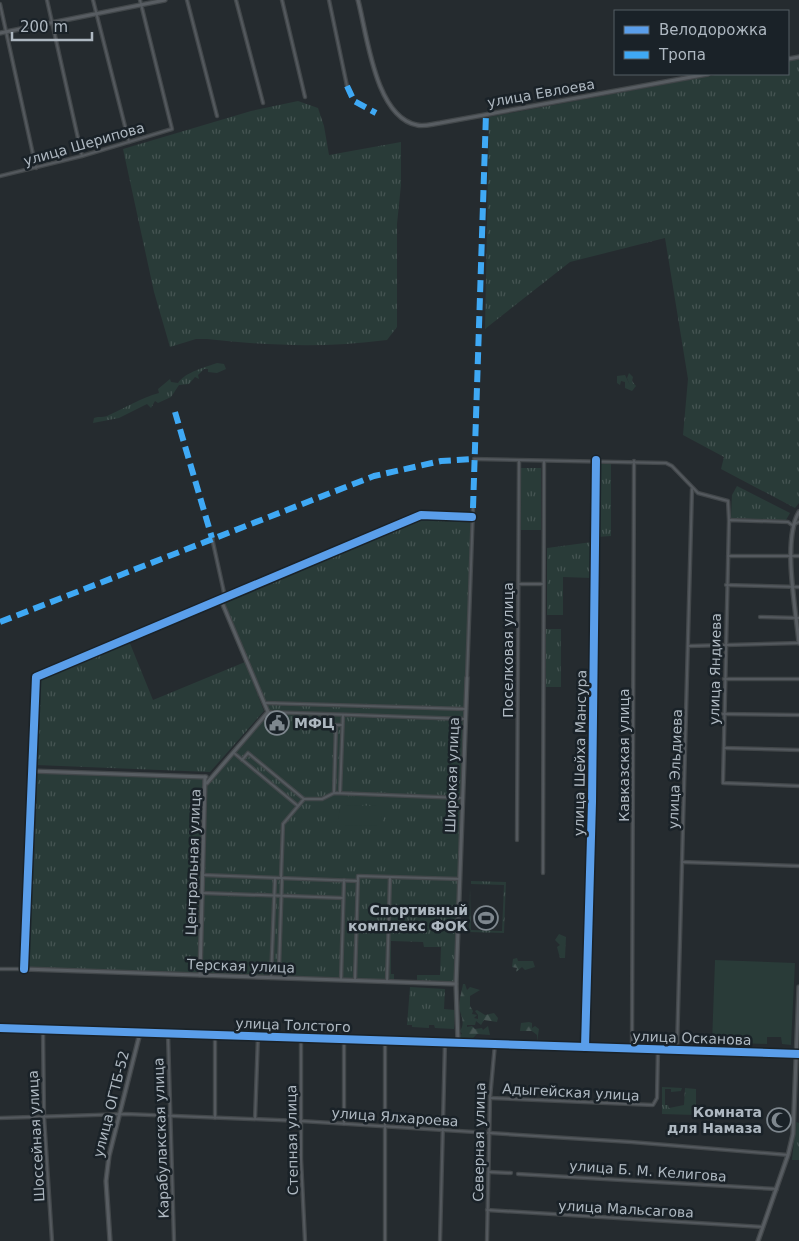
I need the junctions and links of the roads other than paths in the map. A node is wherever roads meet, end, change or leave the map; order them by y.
1 (47, 0) edge
2 (93, 0) edge
3 (140, 0) edge
4 (165, 0) edge
5 (187, 0) edge
6 (236, 0) edge
7 (282, 0) edge
8 (329, 0) edge
9 (358, 0) edge
10 (0, 4) edge
11 (141, 5) junction
12 (95, 14) junction
13 (52, 23) junction
14 (6, 32) junction
15 (0, 33) edge
16 (703, 75) edge
17 (348, 86) dead end
18 (305, 97) dead end
19 (263, 102) dead end
20 (218, 116) dead end
21 (129, 142) junction
22 (82, 156) junction
23 (36, 168) junction
24 (0, 176) edge
25 (474, 459) dead end
26 (544, 460) junction
27 (596, 460) junction
28 (519, 461) junction
29 (634, 461) junction
30 (692, 489) junction
31 (473, 508) dead end
32 (799, 512) edge
33 (472, 517) junction
34 (728, 520) junction
35 (799, 522) edge
36 (792, 525) junction
37 (212, 538) dead end
38 (728, 556) junction
39 (791, 556) junction
40 (799, 556) edge
41 (519, 584) junction
42 (544, 584) junction
43 (726, 586) junction
44 (794, 587) junction
45 (799, 587) edge
46 (226, 598) junction
47 (221, 600) junction
48 (760, 617) dead end
49 (798, 618) edge
50 (799, 643) edge
51 (724, 644) junction
52 (689, 646) junction
53 (467, 678) joint
54 (724, 679) junction
55 (799, 679) edge
56 (264, 703) junction
57 (466, 709) junction
58 (268, 712) junction
59 (723, 714) junction
60 (343, 715) junction
61 (799, 715) edge
62 (465, 719) junction
63 (342, 725) junction
64 (724, 748) junction
65 (799, 750) edge
66 (234, 753) junction
67 (242, 760) junction
68 (31, 771) junction
69 (205, 777) junction
70 (212, 778) junction
71 (207, 783) junction
72 (799, 786) edge
73 (334, 792) junction
74 (340, 793) junction
75 (463, 798) junction
76 (304, 799) junction
77 (298, 806) junction
78 (517, 840) dead end
79 (682, 862) junction
80 (799, 866) edge
81 (543, 873) dead end
82 (204, 875) junction
83 (390, 877) junction
84 (275, 878) junction
85 (281, 878) junction
86 (460, 879) junction
87 (344, 880) junction
88 (358, 881) junction
89 (203, 893) junction
90 (275, 895) junction
91 (282, 896) junction
92 (343, 898) junction
93 (0, 969) edge
94 (24, 969) junction
95 (271, 971) junction
96 (200, 975) junction
97 (271, 978) junction
98 (341, 980) junction
99 (356, 981) junction
100 (387, 982) junction
101 (456, 984) junction
102 (799, 987) edge
103 (0, 1028) edge
104 (42, 1030) junction
105 (140, 1033) junction
106 (168, 1034) junction
107 (215, 1035) junction
108 (258, 1036) junction
109 (301, 1038) junction
110 (344, 1039) junction
111 (385, 1040) junction
112 (445, 1042) junction
113 (458, 1042) junction
114 (495, 1044) junction
115 (585, 1047) junction
116 (632, 1048) junction
117 (658, 1049) junction
118 (677, 1050) junction
119 (798, 1054) edge
120 (490, 1098) junction
121 (120, 1116) junction
122 (170, 1116) junction
123 (44, 1117) junction
124 (0, 1118) edge
125 (214, 1118) junction
126 (255, 1120) junction
127 (301, 1121) junction
128 (344, 1124) junction
129 (386, 1127) junction
130 (442, 1131) junction
131 (490, 1134) junction
132 (788, 1155) junction
133 (489, 1172) junction
134 (511, 1173) dead end
135 (518, 1174) dead end
136 (776, 1189) junction
137 (487, 1210) junction
138 (763, 1227) junction
139 (52, 1241) edge
140 (110, 1241) edge
141 (174, 1241) edge
142 (305, 1241) edge
143 (385, 1241) edge
144 (440, 1241) edge
145 (487, 1241) edge
146 (758, 1241) edge

1 - 13 street
2 - 12 street
3 - 11 street
4 - 11 street
5 - 20 street
6 - 19 street
7 - 18 street
8 - 17 street
9 - 16 street, улица Евлоева
10 - 14 street
11 - 12 street
11 - 21 street, улица Шерипова
12 - 13 street
12 - 21 street
13 - 14 street
13 - 22 street
14 - 15 street
14 - 23 street
21 - 22 street, улица Шерипова
22 - 23 street, улица Шерипова
23 - 24 street, улица Шерипова
25 - 28 street
26 - 27 street
26 - 28 street
26 - 42 street
27 - 29 street
27 - 115 street, улица Шейха Мансура
28 - 41 street, Поселковая улица
29 - 30 street
29 - 116 street, Кавказская улица
30 - 34 street, улица Яндиева
30 - 52 street, улица Эльдиева
31 - 33 street, Широкая улица
32 - 36 street
33 - 46 street
33 - 53 street, Широкая улица
34 - 36 street
34 - 38 street, улица Яндиева
35 - 36 street
36 - 39 street
37 - 46 street
38 - 39 street
38 - 43 street, улица Яндиева
39 - 40 street
39 - 44 street
41 - 42 street
41 - 78 street, Поселковая улица
42 - 81 street
43 - 44 street
43 - 51 street, улица Яндиева
44 - 45 street
44 - 49 street
46 - 47 street
47 - 56 street
47 - 68 street
48 - 49 street
49 - 50 street
50 - 51 street
51 - 52 street
51 - 54 street, улица Яндиева
52 - 79 street, улица Эльдиева
53 - 57 street, Широкая улица
54 - 55 street
54 - 59 street, улица Яндиева
56 - 57 street
56 - 58 street
57 - 62 street, Широкая улица
58 - 60 street
58 - 66 street, Центральная улица
59 - 61 street
59 - 64 street, улица Яндиева
60 - 62 street
60 - 63 street
62 - 75 street, Широкая улица
63 - 73 street
63 - 74 street
64 - 65 street
64 - 72 street, улица Яндиева
66 - 67 street
66 - 70 street, Центральная улица
67 - 76 street
67 - 77 street
68 - 69 street
68 - 94 street
69 - 70 street
69 - 71 street
70 - 71 street, Центральная улица
71 - 82 street, Центральная улица
73 - 74 street
73 - 76 street
74 - 75 street
75 - 86 street, Широкая улица
76 - 77 street
77 - 85 street
79 - 80 street
79 - 118 street, улица Эльдиева
82 - 84 street
82 - 89 street, Центральная улица
83 - 86 street
83 - 88 street
83 - 100 street
84 - 85 street
84 - 90 street
85 - 87 street
85 - 91 street
86 - 101 street, Широкая улица
87 - 88 street
87 - 92 street
88 - 99 street
89 - 90 street
89 - 96 street, Центральная улица
90 - 91 street
90 - 95 street
91 - 92 street
91 - 95 street
92 - 98 street
93 - 94 street
94 - 96 street, Терская улица
95 - 97 street
96 - 97 street, Терская улица
97 - 98 street, Терская улица
98 - 99 street, Терская улица
99 - 100 street, Терская улица
100 - 101 street, Терская улица
101 - 113 street, Широкая улица
102 - 119 street
103 - 104 street, улица Толстого
104 - 105 street, улица Толстого
104 - 123 street, Шоссейная улица
105 - 106 street, улица Толстого
105 - 121 street, улица ОГТБ-52
106 - 107 street, улица Толстого
106 - 122 street, Карабулакская улица
107 - 108 street, улица Толстого
107 - 125 street
108 - 109 street, улица Толстого
108 - 126 street
109 - 110 street, улица Толстого
109 - 127 street, Степная улица
110 - 111 street, улица Толстого
110 - 128 street
111 - 112 street, улица Толстого
111 - 129 street
112 - 113 street, улица Толстого
112 - 130 street
113 - 114 street, улица Толстого
114 - 115 street, улица Толстого
114 - 120 street, Северная улица
115 - 116 street, улица Осканова
116 - 117 street, улица Осканова
117 - 118 street, улица Осканова
117 - 120 street, Адыгейская улица
118 - 119 street, улица Осканова
119 - 132 street
120 - 131 street, Северная улица
121 - 122 street, улица Ялхароева
121 - 123 street, улица Ялхароева
121 - 140 street, улица ОГТБ-52
122 - 125 street, улица Ялхароева
122 - 141 street, Карабулакская улица
123 - 124 street, улица Ялхароева
123 - 139 street, Шоссейная улица
125 - 126 street, улица Ялхароева
126 - 127 street, улица Ялхароева
127 - 128 street, улица Ялхароева
127 - 142 street, Степная улица
128 - 129 street, улица Ялхароева
129 - 130 street, улица Ялхароева
129 - 143 street
130 - 131 street, улица Ялхароева
130 - 144 street
131 - 132 street, улица Ялхароева
131 - 133 street, Северная улица
132 - 136 street
133 - 134 street
133 - 137 street, Северная улица
135 - 136 street, улица Б. М. Келигова
136 - 138 street
137 - 138 street, улица Мальсагова
137 - 145 street, Северная улица
138 - 146 street

